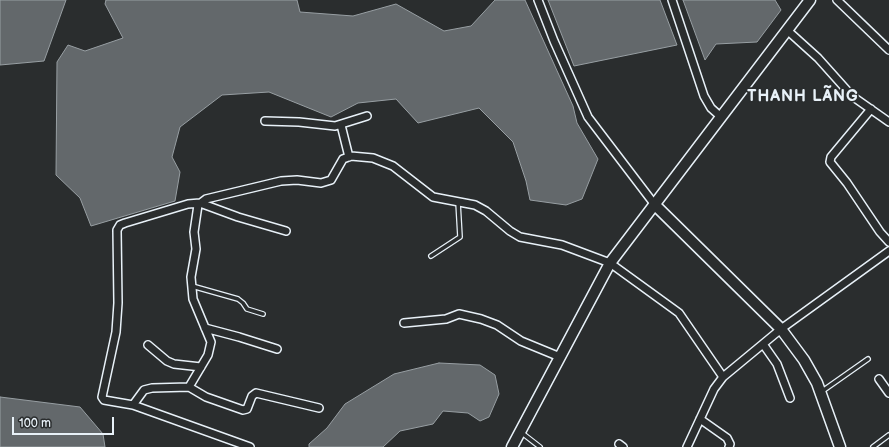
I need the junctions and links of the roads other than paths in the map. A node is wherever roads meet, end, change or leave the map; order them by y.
1 (538, 0) edge
2 (672, 0) edge
3 (810, 0) edge
4 (837, 0) edge
5 (787, 30) junction
6 (889, 50) edge
7 (871, 109) junction
8 (367, 116) dead end
9 (721, 117) junction
10 (265, 121) dead end
11 (889, 122) edge
12 (341, 125) junction
13 (349, 157) junction
14 (458, 201) junction
15 (200, 203) junction
16 (655, 205) junction
17 (286, 232) dead end
18 (889, 242) edge
19 (889, 251) edge
20 (431, 256) dead end
21 (610, 263) junction
22 (192, 286) junction
23 (263, 314) dead end
24 (404, 323) dead end
25 (205, 328) junction
26 (781, 329) junction
27 (763, 344) junction
28 (148, 345) dead end
29 (277, 349) dead end
30 (560, 357) junction
31 (868, 360) dead end
32 (201, 367) junction
33 (723, 377) junction
34 (879, 379) dead end
35 (189, 387) junction
36 (820, 392) junction
37 (889, 393) edge
38 (790, 398) dead end
39 (133, 405) junction
40 (319, 408) dead end
41 (700, 419) junction
42 (520, 432) junction
43 (889, 435) edge
44 (239, 445) edge
45 (250, 447) edge
46 (512, 447) edge
47 (540, 447) edge
48 (687, 447) edge
49 (729, 447) edge
50 (840, 447) edge
51 (873, 447) edge

1 - 16 street
2 - 9 street
3 - 5 street
4 - 6 street
5 - 7 street
5 - 9 street
7 - 11 street
7 - 18 street
8 - 12 street
9 - 16 street
10 - 12 street
12 - 13 street
13 - 14 street
13 - 15 street
14 - 20 lane
14 - 21 street
15 - 17 street
15 - 22 street
15 - 39 street
16 - 21 street
16 - 26 street
19 - 26 street
21 - 30 street
21 - 33 street
22 - 23 lane
22 - 25 street
24 - 30 street
25 - 29 street
25 - 32 street
26 - 27 street
26 - 36 street
27 - 33 street
27 - 38 street
28 - 32 street
30 - 42 street
31 - 36 lane
32 - 35 street
33 - 41 street
34 - 37 street
35 - 39 street
35 - 40 street
36 - 50 street
39 - 44 street
41 - 48 street
41 - 49 street
42 - 46 street
42 - 47 lane
43 - 51 lane
44 - 45 street

